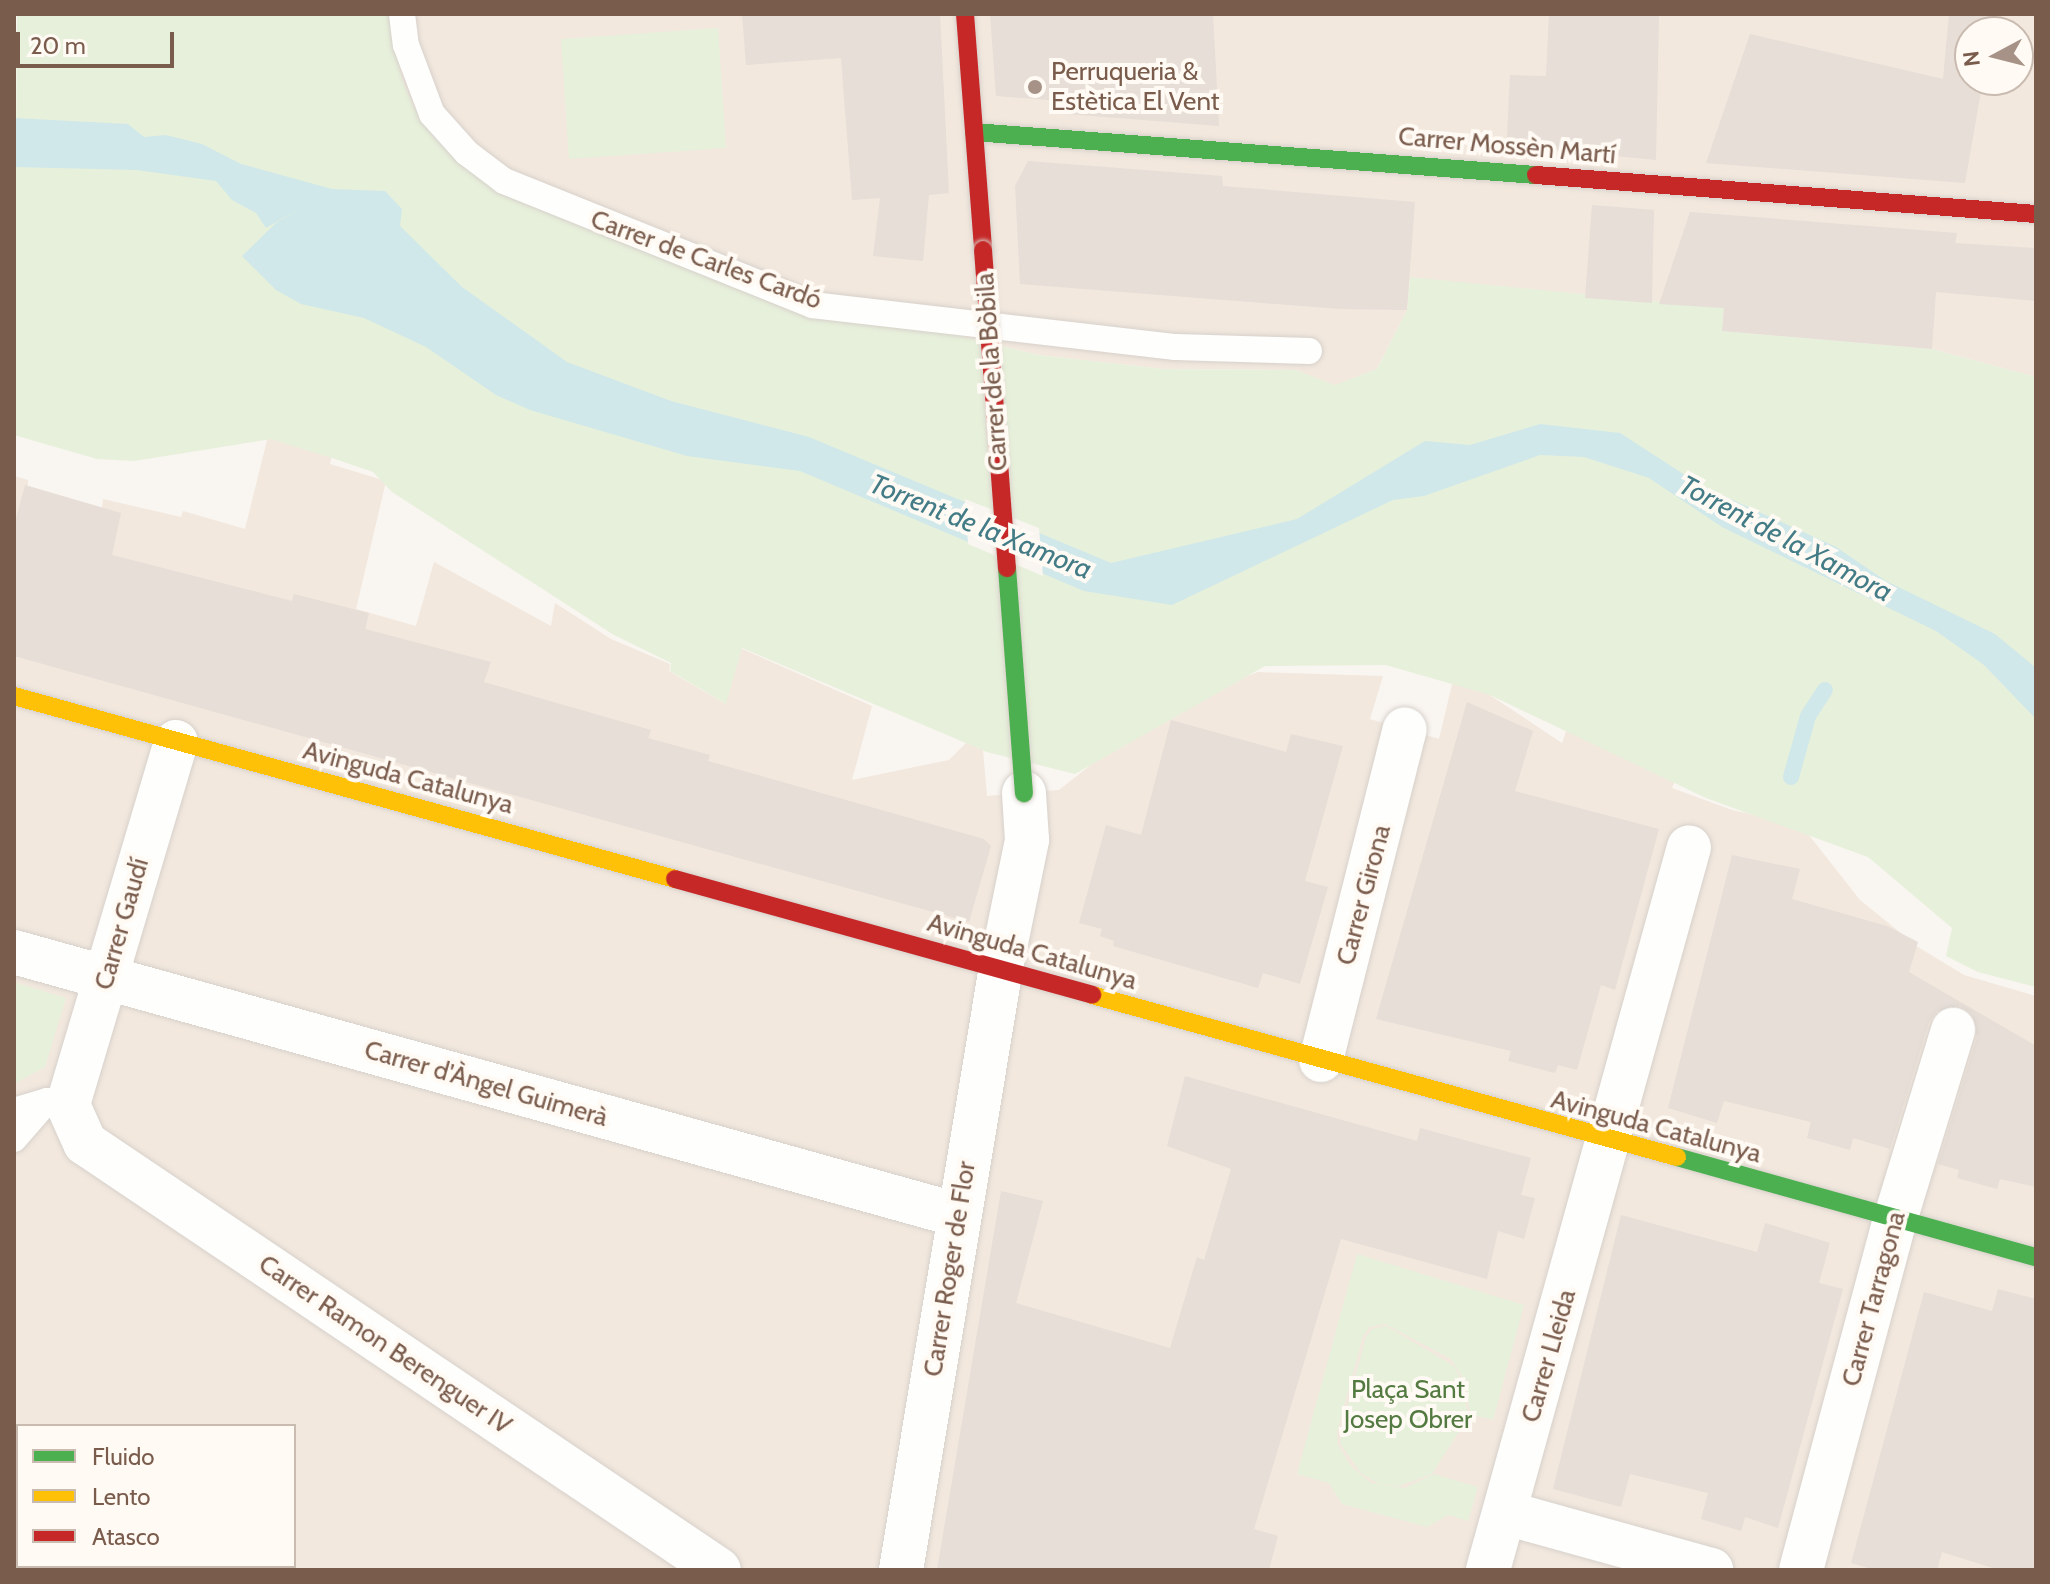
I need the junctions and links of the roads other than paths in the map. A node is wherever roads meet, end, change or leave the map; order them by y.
1 (402, 14) edge
2 (965, 14) edge
3 (974, 132) junction
4 (2036, 214) edge
5 (1309, 351) dead end
6 (14, 696) edge
7 (1405, 729) dead end
8 (176, 742) junction
9 (1024, 793) joint
10 (1689, 847) dead end
11 (14, 952) edge
12 (1001, 967) junction
13 (107, 977) junction
14 (1953, 1030) dead end
15 (1321, 1060) junction
16 (57, 1103) junction
17 (14, 1111) edge
18 (14, 1139) edge
19 (1609, 1141) junction
20 (958, 1215) junction
21 (1895, 1220) junction
22 (2036, 1257) edge
23 (1506, 1513) junction
24 (719, 1570) edge
25 (901, 1570) edge
26 (1488, 1570) edge
27 (1711, 1570) edge
28 (1801, 1570) edge

1 - 5 lane, Carrer de Carles Cardó
2 - 3 street, Carrer de la Bòbila
3 - 4 street, Carrer Mossèn Martí
3 - 9 street, Carrer de la Bòbila, bridge
6 - 8 street, Avinguda Catalunya
7 - 15 street, Carrer Girona
8 - 12 street, Avinguda Catalunya
8 - 13 street, Carrer Gaudí
9 - 12 street, Carrer de la Bòbila
10 - 19 street
11 - 13 street, Carrer d'Àngel Guimerà
12 - 15 street, Avinguda Catalunya
12 - 20 street, Carrer Roger de Flor
13 - 16 street, Carrer Gaudí
13 - 20 street, Carrer d'Àngel Guimerà
14 - 21 street, Carrer Tarragona
15 - 19 street, Avinguda Catalunya
16 - 17 lane
16 - 18 lane
16 - 24 street, Carrer Ramon Berenguer IV
19 - 21 street, Avinguda Catalunya
19 - 23 street, Carrer Lleida
20 - 25 street, Carrer Roger de Flor
21 - 22 street, Avinguda Catalunya
21 - 28 street, Carrer Tarragona
23 - 26 street, Carrer Lleida
23 - 27 street

